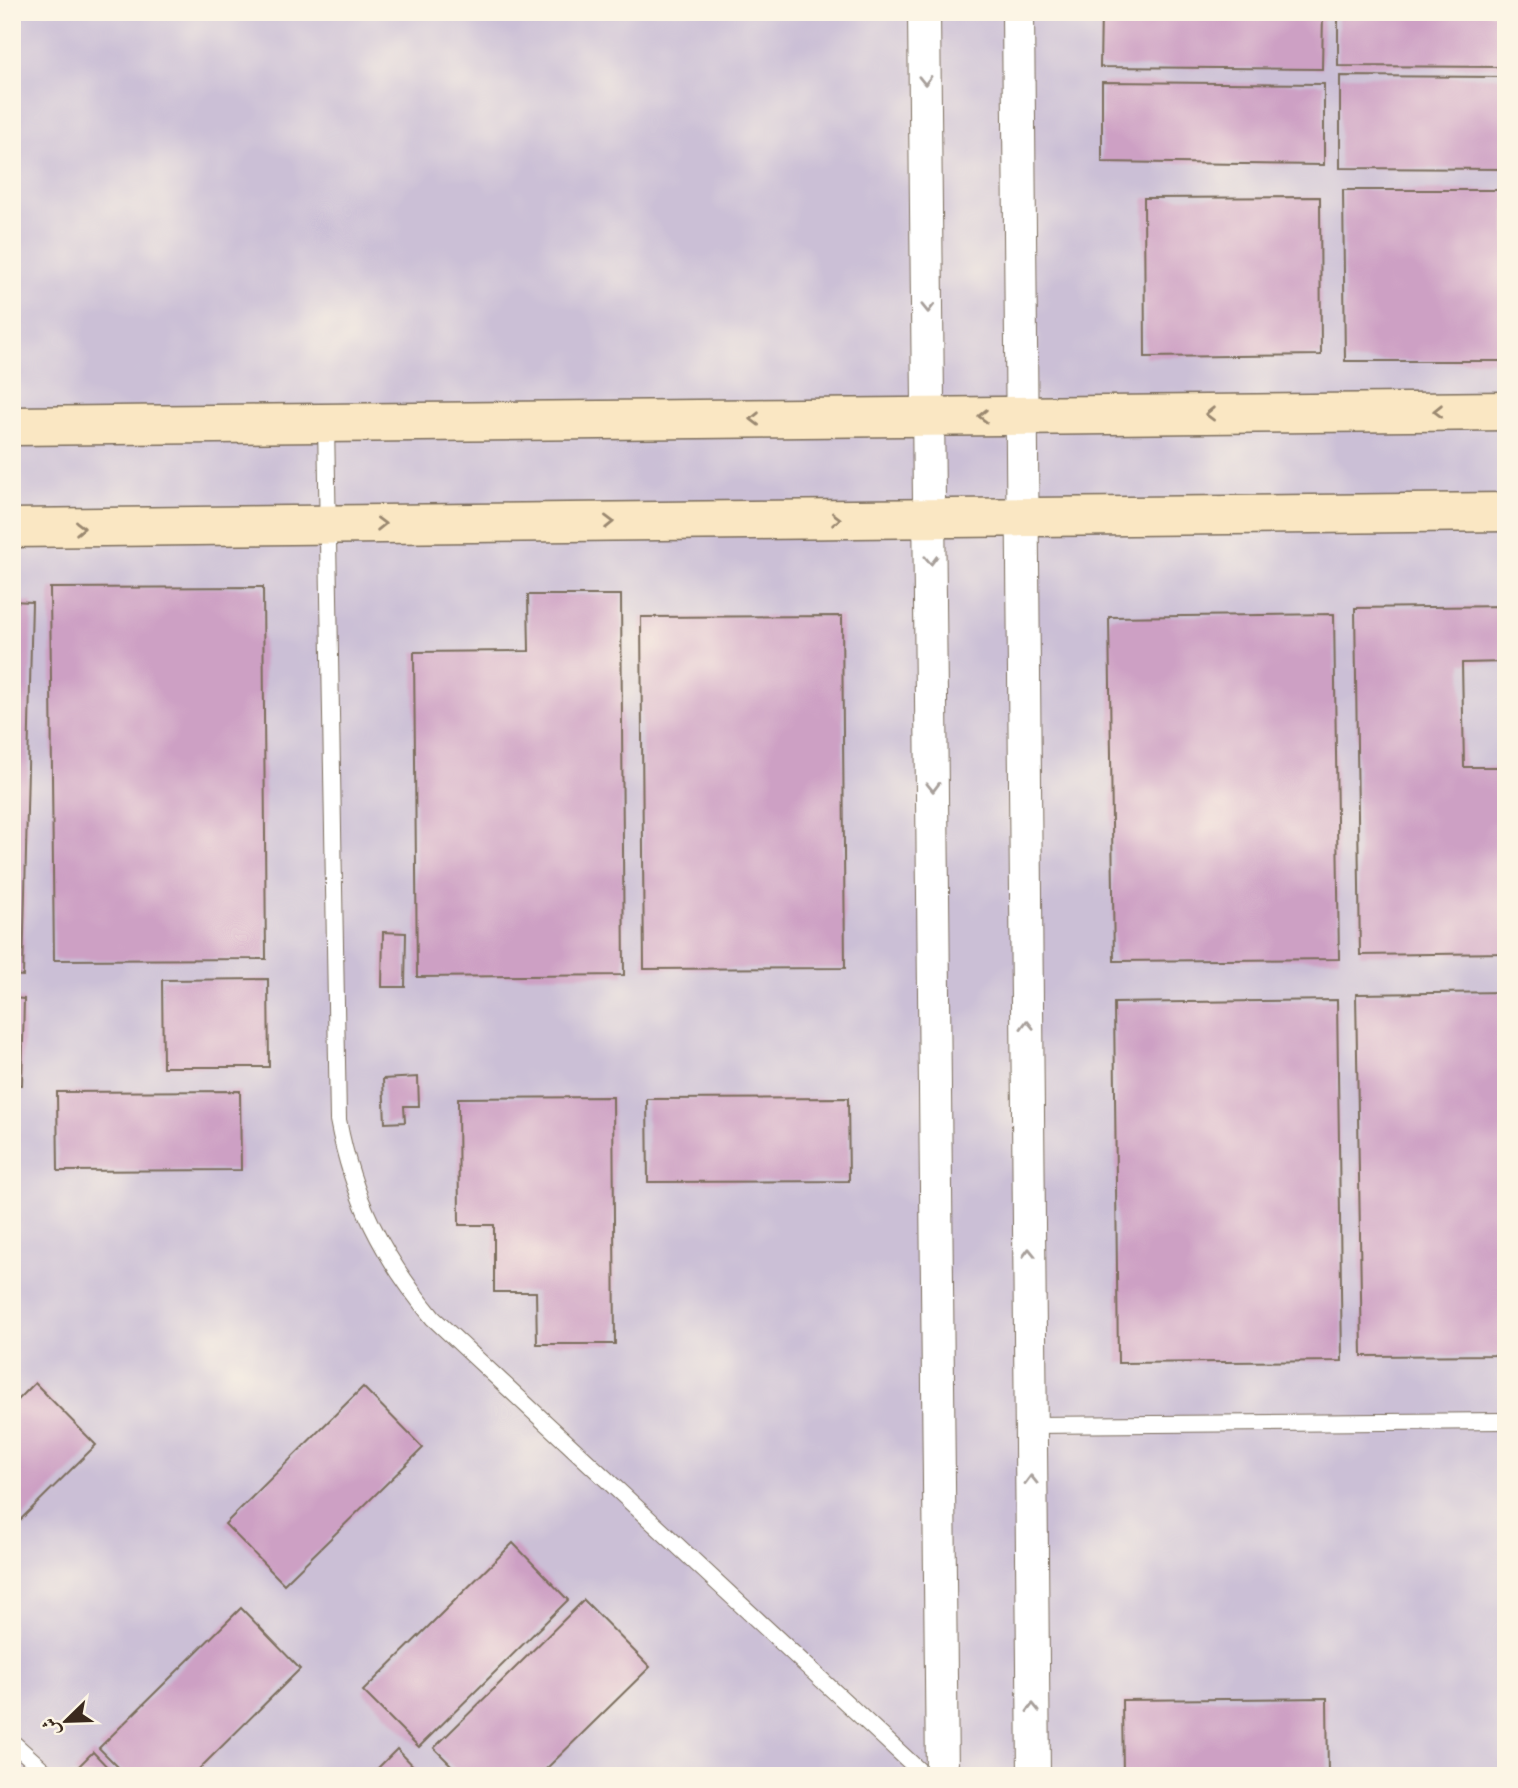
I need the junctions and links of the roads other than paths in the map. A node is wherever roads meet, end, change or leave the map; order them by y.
1 (925, 12) edge
2 (1018, 12) edge
3 (1506, 411) edge
4 (1022, 416) junction
5 (929, 417) junction
6 (326, 423) junction
7 (12, 426) edge
8 (1506, 512) edge
9 (1023, 517) junction
10 (930, 518) junction
11 (326, 525) junction
12 (12, 528) edge
13 (1506, 1421) edge
14 (1031, 1425) junction
15 (12, 1742) edge
16 (50, 1776) edge
17 (925, 1776) edge
18 (942, 1776) edge
19 (1034, 1776) edge

1 -> 5 street
2 - 4 street
3 -> 4 street
4 -> 5 street
4 - 9 street
5 -> 6 street
5 - 10 street
6 - 7 street
6 - 11 lane
8 - 9 street
9 - 10 street
14 -> 9 street
11 -> 10 street
10 -> 18 street
12 -> 11 street
11 - 17 lane
13 - 14 lane
19 -> 14 street
15 - 16 lane

